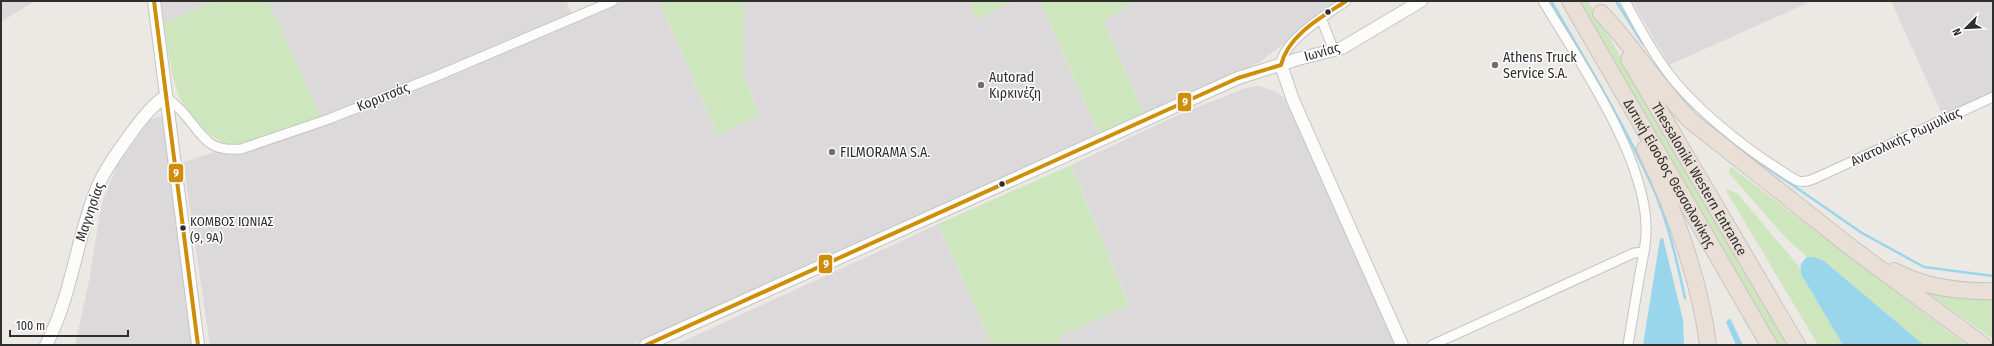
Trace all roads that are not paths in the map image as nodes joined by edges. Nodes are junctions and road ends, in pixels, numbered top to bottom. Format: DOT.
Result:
graph roads {
  1 [pos="154,1"];
  2 [pos="613,1"];
  3 [pos="1346,1"];
  4 [pos="1421,1"];
  5 [pos="1543,1"];
  6 [pos="1570,1"];
  7 [pos="1625,1"];
  8 [pos="1598,7"];
  9 [pos="1321,18"];
  10 [pos="1334,51"];
  11 [pos="1281,65"];
  12 [pos="1611,71"];
  13 [pos="166,96"];
  14 [pos="1993,97"];
  15 [pos="1853,249"];
  16 [pos="1644,252"];
  17 [pos="1993,291"];
  18 [pos="1981,343"];
  19 [pos="46,345"];
  20 [pos="198,345"];
  21 [pos="646,345"];
  22 [pos="1402,345"];
  23 [pos="1432,345"];
  24 [pos="1628,345"];
  25 [pos="1708,345"];
  26 [pos="1768,345"];
  27 [pos="1797,345"];
  1 -- 13 [label="street"];
  2 -- 13 [label="street, Κορυτσάς"];
  3 -- 9 [label="street"];
  4 -- 10 [label="street, Ιωνίας"];
  5 -- 16 [label="street"];
  6 -- 12 [label="highway, Δυτική Είσοδος Θεσσαλονίκης"];
  7 -- 14 [label="street, Ανατολικής Ρωμυλίας"];
  8 -- 15 [label="highway"];
  8 -- 27 [label="highway, Thessaloniki Western Entrance"];
  9 -- 10 [label="street"];
  9 -- 11 [label="street"];
  10 -- 11 [label="street, Ιωνίας"];
  11 -- 21 [label="street, Ιωνίας"];
  11 -- 22 [label="street"];
  12 -- 25 [label="highway"];
  12 -- 26 [label="highway, Δυτική Είσοδος Θεσσαλονίκης"];
  13 -- 19 [label="street, Μαγνησίας"];
  13 -- 20 [label="street"];
  15 -- 17 [label="highway"];
  15 -- 18 [label="highway"];
  16 -- 23 [label="street"];
  16 -- 24 [label="street"];
}
